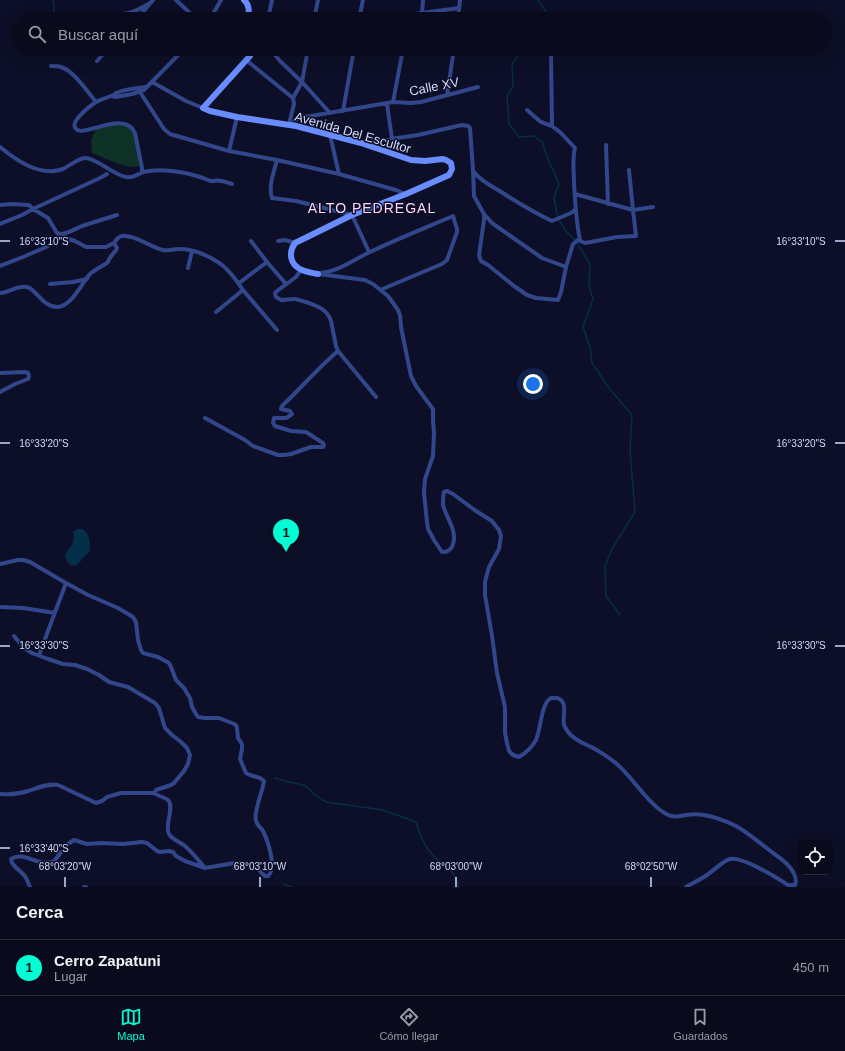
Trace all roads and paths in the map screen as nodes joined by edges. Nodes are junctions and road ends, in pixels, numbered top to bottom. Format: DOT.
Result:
graph roads {
  1 [pos="176,0"];
  2 [pos="221,0"];
  3 [pos="244,0"];
  4 [pos="272,0"];
  5 [pos="318,0"];
  6 [pos="363,0"];
  7 [pos="424,0"];
  8 [pos="460,0"];
  9 [pos="152,2"];
  10 [pos="459,8"];
  11 [pos="131,12"];
  12 [pos="144,12"];
  13 [pos="189,12"];
  14 [pos="214,12"];
  15 [pos="248,12"];
  16 [pos="269,12"];
  17 [pos="315,12"];
  18 [pos="361,12"];
  19 [pos="422,12"];
  20 [pos="429,12"];
  21 [pos="459,12"];
  22 [pos="101,56"];
  23 [pos="177,56"];
  24 [pos="248,56"];
  25 [pos="250,56"];
  26 [pos="276,56"];
  27 [pos="307,56"];
  28 [pos="353,56"];
  29 [pos="402,56"];
  30 [pos="453,56"];
  31 [pos="551,56"];
  32 [pos="97,60"];
  33 [pos="51,66"];
  34 [pos="152,82"];
  35 [pos="302,82"];
  36 [pos="147,87"];
  37 [pos="478,87"];
  38 [pos="140,92"];
  39 [pos="447,95"];
  40 [pos="112,96"];
  41 [pos="293,98"];
  42 [pos="96,102"];
  43 [pos="393,102"];
  44 [pos="387,104"];
  45 [pos="203,108"];
  46 [pos="527,110"];
  47 [pos="343,111"];
  48 [pos="330,113"];
  49 [pos="237,117"];
  50 [pos="289,124"];
  51 [pos="552,126"];
  52 [pos="330,135"];
  53 [pos="392,139"];
  54 [pos="361,143"];
  55 [pos="606,145"];
  56 [pos="0,147"];
  57 [pos="4,150"];
  58 [pos="229,151"];
  59 [pos="0,154"];
  60 [pos="277,160"];
  61 [pos="473,170"];
  62 [pos="629,170"];
  63 [pos="142,172"];
  64 [pos="107,174"];
  65 [pos="339,174"];
  66 [pos="232,184"];
  67 [pos="406,194"];
  68 [pos="575,194"];
  69 [pos="608,204"];
  70 [pos="0,205"];
  71 [pos="653,207"];
  72 [pos="33,209"];
  73 [pos="576,209"];
  74 [pos="632,210"];
  75 [pos="117,214"];
  76 [pos="484,214"];
  77 [pos="352,215"];
  78 [pos="0,224"];
  79 [pos="61,234"];
  80 [pos="579,240"];
  81 [pos="251,241"];
  82 [pos="278,241"];
  83 [pos="114,243"];
  84 [pos="295,243"];
  85 [pos="192,251"];
  86 [pos="369,252"];
  87 [pos="267,262"];
  88 [pos="0,266"];
  89 [pos="566,266"];
  90 [pos="188,268"];
  91 [pos="301,270"];
  92 [pos="315,274"];
  93 [pos="87,278"];
  94 [pos="239,283"];
  95 [pos="50,284"];
  96 [pos="286,284"];
  97 [pos="243,290"];
  98 [pos="380,290"];
  99 [pos="0,293"];
  100 [pos="216,312"];
  101 [pos="277,330"];
  102 [pos="338,351"];
  103 [pos="0,373"];
  104 [pos="0,392"];
  105 [pos="376,397"];
  106 [pos="205,418"];
  107 [pos="0,564"];
  108 [pos="66,583"];
  109 [pos="0,607"];
  110 [pos="55,613"];
  111 [pos="14,636"];
  112 [pos="39,655"];
  113 [pos="154,793"];
  114 [pos="0,794"];
  115 [pos="205,868"];
  116 [pos="30,887"];
  117 [pos="686,887"];
  1 -- 13 [label="street"];
  2 -- 14 [label="street"];
  3 -- 15 [label="street"];
  4 -- 16 [label="street"];
  5 -- 17 [label="street"];
  6 -- 18 [label="street"];
  7 -- 19 [label="street"];
  8 -- 10 [label="street"];
  9 -- 11 [label="street"];
  9 -- 12 [label="street"];
  10 -- 20 [label="street"];
  10 -- 21 [label="street"];
  22 -- 32 [label="street"];
  23 -- 34 [label="street"];
  24 -- 45 [label="street"];
  25 -- 41 [label="street"];
  26 -- 35 [label="street"];
  27 -- 35 [label="street"];
  28 -- 47 [label="street"];
  29 -- 43 [label="street"];
  30 -- 39 [label="street"];
  31 -- 51 [label="street"];
  33 -- 42 [label="street"];
  34 -- 36 [label="street"];
  34 -- 45 [label="street, Avenida Del Escultor"];
  35 -- 41 [label="street"];
  35 -- 48 [label="street"];
  36 -- 38 [label="street"];
  36 -- 40 [label="street"];
  37 -- 39 [label="street, Calle XV"];
  38 -- 40 [label="street"];
  38 -- 58 [label="street"];
  39 -- 43 [label="street, Calle XV"];
  40 -- 42 [label="street"];
  41 -- 50 [label="street"];
  42 -- 63 [label="street"];
  43 -- 44 [label="street"];
  44 -- 47 [label="street"];
  44 -- 53 [label="street"];
  45 -- 49 [label="street, Avenida Del Escultor"];
  46 -- 51 [label="street"];
  47 -- 48 [label="street"];
  48 -- 50 [label="street"];
  49 -- 50 [label="street, Avenida Del Escultor"];
  49 -- 58 [label="street"];
  50 -- 52 [label="street, Avenida Del Escultor"];
  51 -- 68 [label="street"];
  52 -- 54 [label="street, Avenida Del Escultor"];
  52 -- 65 [label="street"];
  53 -- 54 [label="street"];
  53 -- 61 [label="street"];
  54 -- 67 [label="street, Avenida Del Escultor"];
  55 -- 69 [label="street"];
  56 -- 57 [label="street"];
  57 -- 59 [label="street"];
  57 -- 63 [label="street"];
  58 -- 60 [label="street"];
  60 -- 65 [label="street"];
  60 -- 77 [label="street"];
  61 -- 73 [label="street"];
  61 -- 76 [label="street"];
  62 -- 74 [label="street"];
  63 -- 66 [label="street"];
  64 -- 72 [label="street"];
  65 -- 67 [label="street"];
  67 -- 77 [label="street, Avenida Del Escultor"];
  68 -- 69 [label="street"];
  68 -- 73 [label="street"];
  69 -- 74 [label="street"];
  70 -- 72 [label="street"];
  71 -- 74 [label="street"];
  72 -- 78 [label="street"];
  72 -- 79 [label="street"];
  73 -- 80 [label="street"];
  74 -- 80 [label="street"];
  75 -- 79 [label="street"];
  76 -- 89 [label="street"];
  76 -- 89 [label="street"];
  77 -- 84 [label="street, Avenida Del Escultor"];
  77 -- 86 [label="street"];
  79 -- 83 [label="street"];
  79 -- 88 [label="street"];
  80 -- 89 [label="street"];
  81 -- 87 [label="street"];
  82 -- 84 [label="street"];
  83 -- 85 [label="street"];
  83 -- 93 [label="street"];
  84 -- 91 [label="street"];
  85 -- 90 [label="street"];
  85 -- 94 [label="street"];
  86 -- 92 [label="street"];
  86 -- 98 [label="street"];
  87 -- 94 [label="street"];
  87 -- 96 [label="street"];
  91 -- 92 [label="street"];
  91 -- 96 [label="street"];
  92 -- 98 [label="street"];
  93 -- 95 [label="street"];
  93 -- 99 [label="street"];
  94 -- 97 [label="street"];
  96 -- 102 [label="street"];
  97 -- 100 [label="street"];
  97 -- 101 [label="street"];
  98 -- 117 [label="street"];
  102 -- 105 [label="street"];
  102 -- 106 [label="street"];
  103 -- 104 [label="street"];
  107 -- 108 [label="street"];
  108 -- 110 [label="street"];
  108 -- 115 [label="street"];
  109 -- 110 [label="street"];
  110 -- 112 [label="street"];
  111 -- 112 [label="street"];
  112 -- 113 [label="street"];
  113 -- 114 [label="street"];
  113 -- 115 [label="street"];
  115 -- 116 [label="street"];
}
